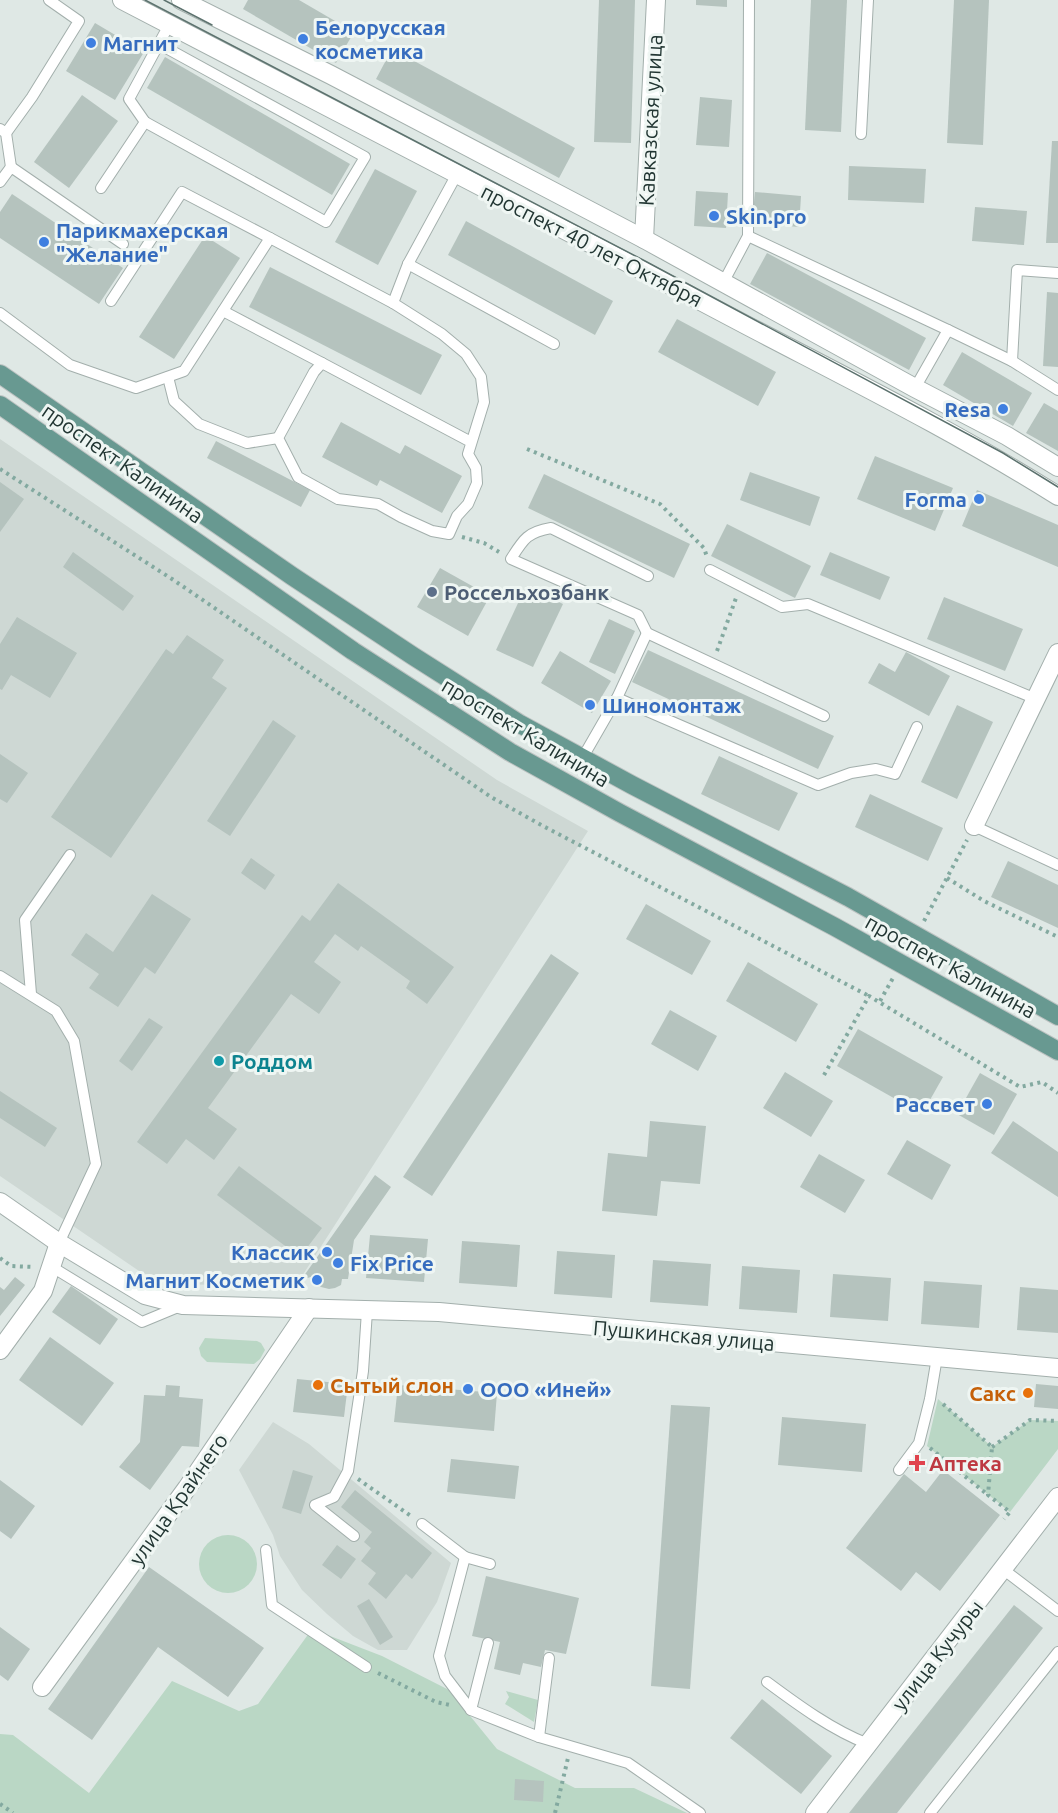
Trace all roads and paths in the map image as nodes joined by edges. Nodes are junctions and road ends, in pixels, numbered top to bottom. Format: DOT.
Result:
graph roads {
  1 [pos="49,0"];
  2 [pos="122,0"];
  3 [pos="181,0"];
  4 [pos="656,0"];
  5 [pos="749,0"];
  6 [pos="868,0"];
  7 [pos="169,25"];
  8 [pos="159,44"];
  9 [pos="145,122"];
  10 [pos="3,131"];
  11 [pos="861,134"];
  12 [pos="11,167"];
  13 [pos="457,174"];
  14 [pos="0,182"];
  15 [pos="102,188"];
  16 [pos="748,236"];
  17 [pos="270,238"];
  18 [pos="644,239"];
  19 [pos="123,244"];
  20 [pos="408,264"];
  21 [pos="1058,273"];
  22 [pos="723,283"];
  23 [pos="111,301"];
  24 [pos="393,303"];
  25 [pos="223,311"];
  26 [pos="0,313"];
  27 [pos="948,330"];
  28 [pos="554,344"];
  29 [pos="1012,361"];
  30 [pos="321,363"];
  31 [pos="0,374"];
  32 [pos="168,377"];
  33 [pos="915,388"];
  34 [pos="1058,390"];
  35 [pos="0,405"];
  36 [pos="278,438"];
  37 [pos="471,442"];
  38 [pos="527,449"];
  39 [pos="1058,467"];
  40 [pos="0,469"];
  41 [pos="1058,496"];
  42 [pos="449,534"];
  43 [pos="704,548"];
  44 [pos="511,559"];
  45 [pos="710,570"];
  46 [pos="648,576"];
  47 [pos="740,586"];
  48 [pos="647,633"];
  49 [pos="1058,653"];
  50 [pos="713,664"];
  51 [pos="617,698"];
  52 [pos="1036,699"];
  53 [pos="824,716"];
  54 [pos="917,727"];
  55 [pos="583,757"];
  56 [pos="974,826"];
  57 [pos="70,855"];
  58 [pos="1058,865"];
  59 [pos="947,878"];
  60 [pos="922,925"];
  61 [pos="1058,937"];
  62 [pos="0,976"];
  63 [pos="886,989"];
  64 [pos="31,994"];
  65 [pos="869,996"];
  66 [pos="880,1001"];
  67 [pos="1058,1016"];
  68 [pos="1058,1051"];
  69 [pos="824,1075"];
  70 [pos="1058,1093"];
  71 [pos="0,1202"];
  72 [pos="59,1243"];
  73 [pos="0,1258"];
  74 [pos="11,1266"];
  75 [pos="52,1267"];
  76 [pos="183,1305"];
  77 [pos="309,1308"];
  78 [pos="367,1311"];
  79 [pos="0,1350"];
  80 [pos="937,1357"];
  81 [pos="1058,1368"];
  82 [pos="938,1399"];
  83 [pos="1058,1421"];
  84 [pos="927,1446"];
  85 [pos="992,1447"];
  86 [pos="899,1470"];
  87 [pos="362,1481"];
  88 [pos="988,1495"];
  89 [pos="1058,1497"];
  90 [pos="1004,1519"];
  91 [pos="422,1524"];
  92 [pos="354,1536"];
  93 [pos="266,1550"];
  94 [pos="465,1557"];
  95 [pos="490,1564"];
  96 [pos="1004,1570"];
  97 [pos="1058,1611"];
  98 [pos="488,1643"];
  99 [pos="1058,1652"];
  100 [pos="549,1658"];
  101 [pos="366,1667"];
  102 [pos="767,1682"];
  103 [pos="42,1687"];
  104 [pos="471,1710"];
  105 [pos="539,1737"];
  106 [pos="868,1744"];
  107 [pos="571,1746"];
  108 [pos="0,1804"];
  109 [pos="13,1813"];
  110 [pos="555,1813"];
  111 [pos="700,1813"];
  112 [pos="815,1813"];
  113 [pos="930,1813"];
  1 -- 10 [label="lane"];
  2 -- 7 [label="street, проспект 40 лет Октября"];
  3 -- 18 [label="street, проспект 40 лет Октября"];
  4 -- 18 [label="street, Кавказская улица"];
  5 -- 16 [label="lane"];
  6 -- 11 [label="lane"];
  7 -- 8 [label="lane"];
  7 -- 13 [label="street, проспект 40 лет Октября"];
  8 -- 9 [label="lane"];
  8 -- 9 [label="lane"];
  9 -- 15 [label="lane"];
  10 -- 12 [label="lane"];
  12 -- 14 [label="lane"];
  12 -- 19 [label="lane"];
  13 -- 20 [label="lane"];
  13 -- 41 [label="street, проспект 40 лет Октября"];
  16 -- 22 [label="lane"];
  16 -- 27 [label="lane"];
  17 -- 23 [label="lane"];
  17 -- 24 [label="lane"];
  17 -- 25 [label="lane"];
  18 -- 22 [label="street, проспект 40 лет Октября"];
  20 -- 24 [label="lane"];
  20 -- 28 [label="lane"];
  21 -- 29 [label="lane"];
  22 -- 33 [label="street, проспект 40 лет Октября"];
  24 -- 37 [label="lane"];
  25 -- 30 [label="lane"];
  25 -- 32 [label="lane"];
  26 -- 32 [label="lane"];
  27 -- 29 [label="lane"];
  27 -- 33 [label="lane"];
  29 -- 34 [label="lane"];
  30 -- 36 [label="lane"];
  30 -- 37 [label="lane"];
  31 -- 55 [label="main road, проспект Калинина"];
  32 -- 36 [label="lane"];
  33 -- 39 [label="street, проспект 40 лет Октября"];
  35 -- 68 [label="main road, проспект Калинина"];
  36 -- 42 [label="lane"];
  37 -- 42 [label="lane"];
  38 -- 43 [label="path"];
  40 -- 65 [label="path"];
  42 -- 44 [label="path"];
  44 -- 46 [label="lane"];
  44 -- 48 [label="lane"];
  45 -- 47 [label="lane"];
  47 -- 50 [label="path"];
  47 -- 52 [label="lane"];
  48 -- 50 [label="lane"];
  48 -- 51 [label="lane"];
  49 -- 52 [label="street"];
  50 -- 53 [label="lane"];
  51 -- 54 [label="lane"];
  51 -- 55 [label="lane"];
  52 -- 56 [label="street"];
  55 -- 67 [label="main road, проспект Калинина"];
  56 -- 58 [label="lane"];
  56 -- 59 [label="path"];
  57 -- 64 [label="lane"];
  59 -- 60 [label="path"];
  59 -- 61 [label="path"];
  62 -- 64 [label="lane"];
  63 -- 66 [label="path"];
  64 -- 72 [label="lane"];
  65 -- 66 [label="path"];
  65 -- 69 [label="path"];
  66 -- 70 [label="path"];
  71 -- 72 [label="street, Пушкинская улица"];
  72 -- 75 [label="street"];
  72 -- 76 [label="street, Пушкинская улица"];
  73 -- 74 [label="path"];
  75 -- 76 [label="lane"];
  75 -- 79 [label="street"];
  76 -- 77 [label="street, Пушкинская улица"];
  77 -- 78 [label="street, Пушкинская улица"];
  77 -- 103 [label="street, улица Крайнего"];
  78 -- 80 [label="street, Пушкинская улица"];
  78 -- 92 [label="lane"];
  80 -- 81 [label="street, Пушкинская улица"];
  80 -- 86 [label="lane"];
  82 -- 85 [label="path"];
  83 -- 85 [label="path"];
  84 -- 88 [label="path"];
  85 -- 88 [label="path"];
  87 -- 91 [label="path"];
  88 -- 90 [label="path"];
  89 -- 96 [label="street, улица Кучуры"];
  91 -- 94 [label="lane"];
  93 -- 101 [label="lane"];
  94 -- 95 [label="lane"];
  94 -- 104 [label="lane"];
  96 -- 97 [label="lane"];
  96 -- 106 [label="street, улица Кучуры"];
  98 -- 104 [label="lane"];
  99 -- 113 [label="lane"];
  100 -- 105 [label="lane"];
  101 -- 104 [label="path"];
  102 -- 106 [label="lane"];
  104 -- 105 [label="lane"];
  105 -- 107 [label="lane"];
  106 -- 112 [label="street, улица Кучуры"];
  107 -- 110 [label="path"];
  107 -- 111 [label="lane"];
  108 -- 109 [label="path"];
}
